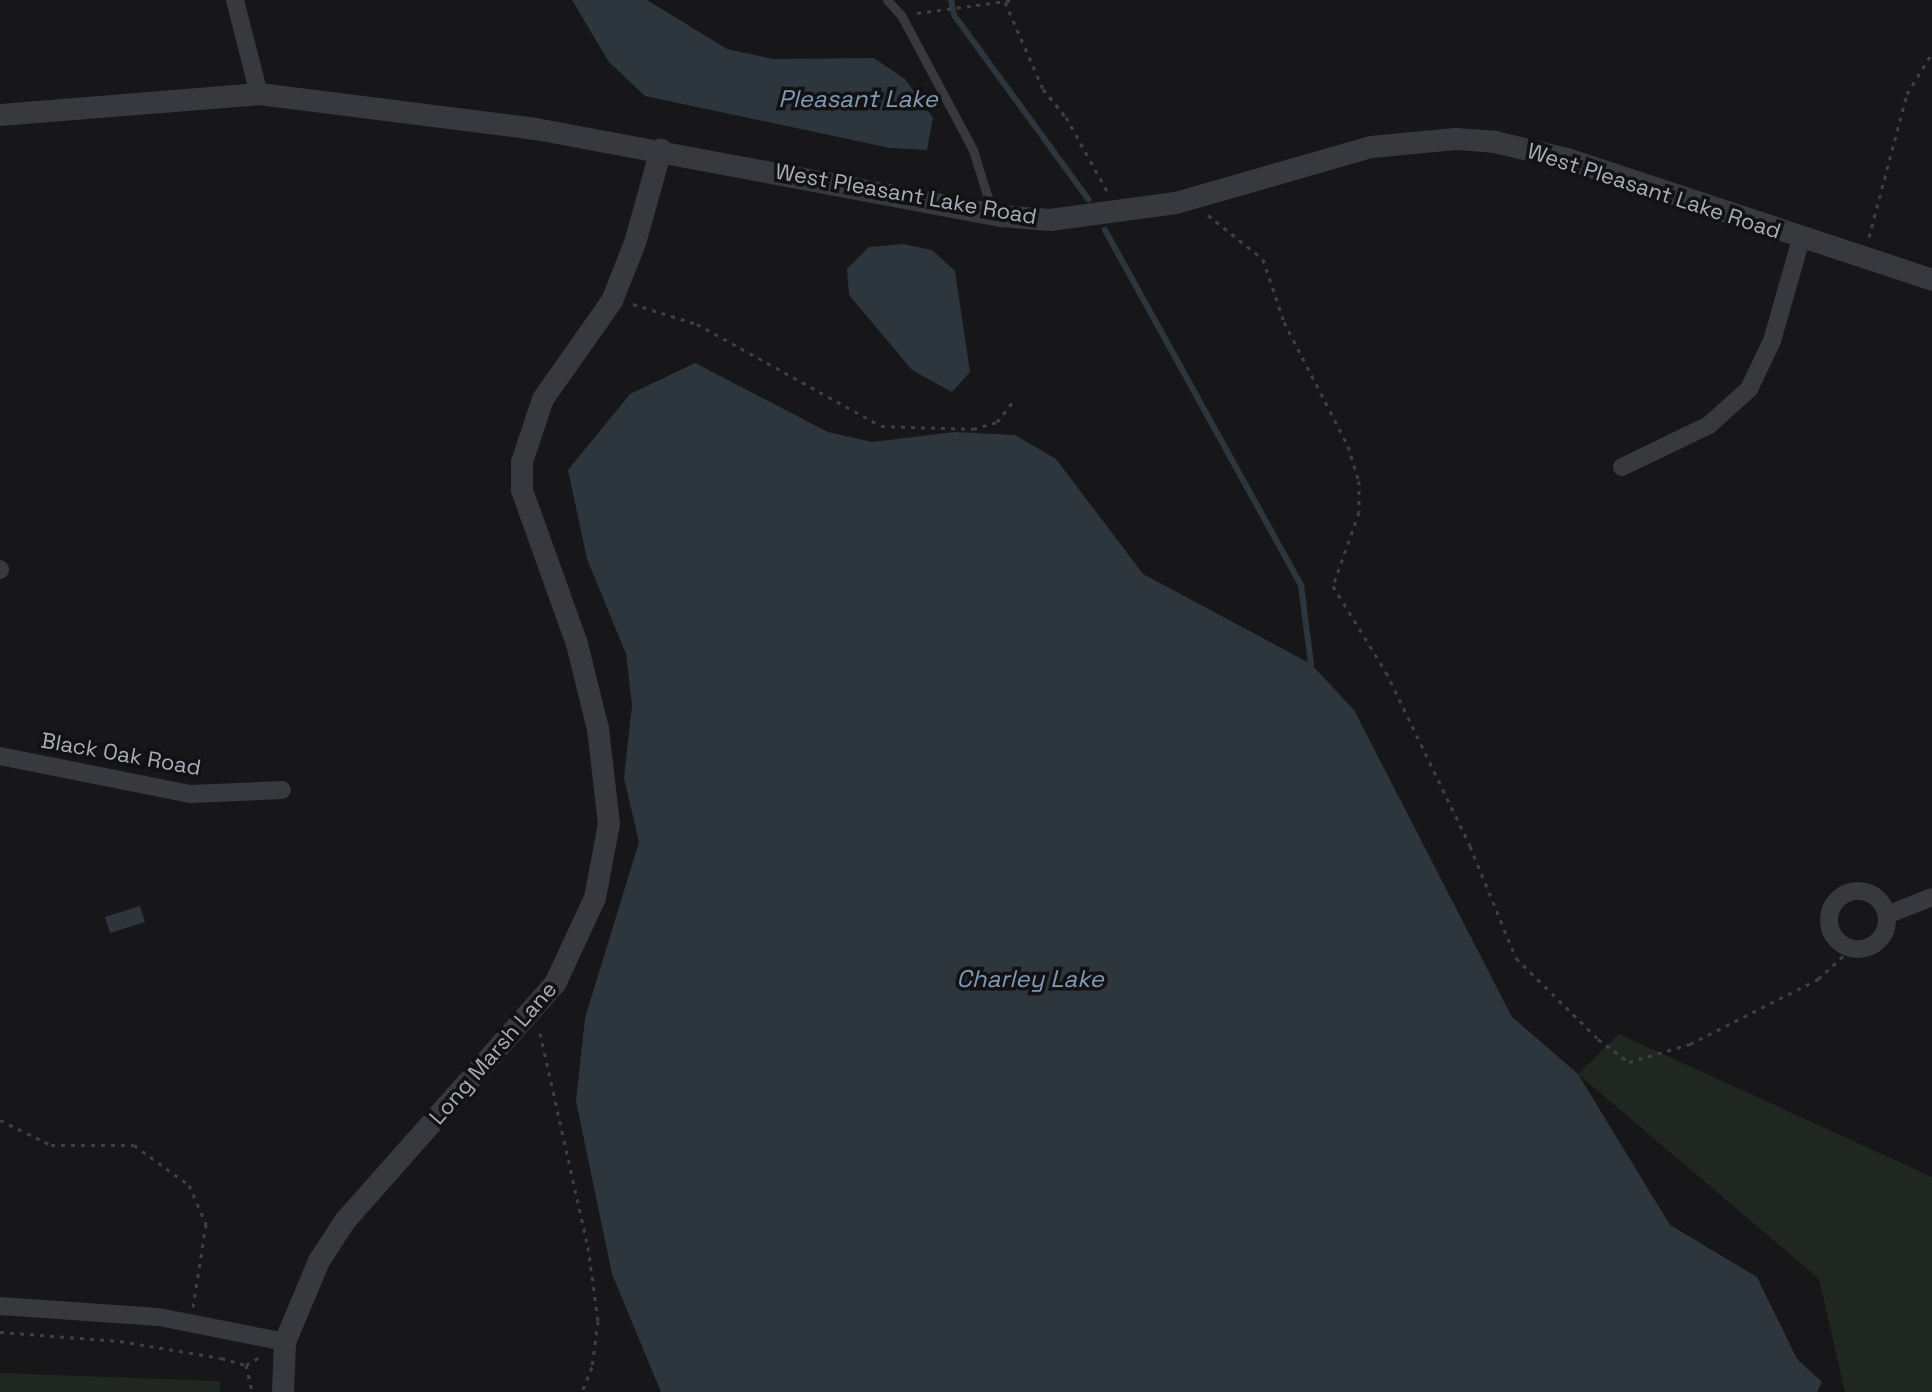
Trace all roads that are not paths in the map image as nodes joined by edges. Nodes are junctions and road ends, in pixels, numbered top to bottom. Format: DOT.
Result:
graph roads {
  1 [pos="235,0"];
  2 [pos="887,0"];
  3 [pos="259,94"];
  4 [pos="0,115"];
  5 [pos="661,150"];
  6 [pos="993,214"];
  7 [pos="1801,239"];
  8 [pos="1932,280"];
  9 [pos="1622,467"];
  10 [pos="0,756"];
  11 [pos="282,790"];
  12 [pos="1932,897"];
  13 [pos="1887,915"];
  14 [pos="0,1306"];
  15 [pos="285,1342"];
  16 [pos="283,1392"];
  1 -- 3 [label="street"];
  2 -- 6 [label="lane"];
  3 -- 4 [label="street, West Pleasant Lake Road"];
  3 -- 5 [label="street, West Pleasant Lake Road"];
  5 -- 6 [label="street, West Pleasant Lake Road"];
  5 -- 15 [label="street, Long Marsh Lane"];
  6 -- 7 [label="street, West Pleasant Lake Road"];
  7 -- 8 [label="street, West Pleasant Lake Road"];
  7 -- 9 [label="street"];
  10 -- 11 [label="street, Black Oak Road"];
  12 -- 13 [label="street"];
  13 -- 13 [label="street"];
  14 -- 15 [label="street"];
  15 -- 16 [label="street"];
}
